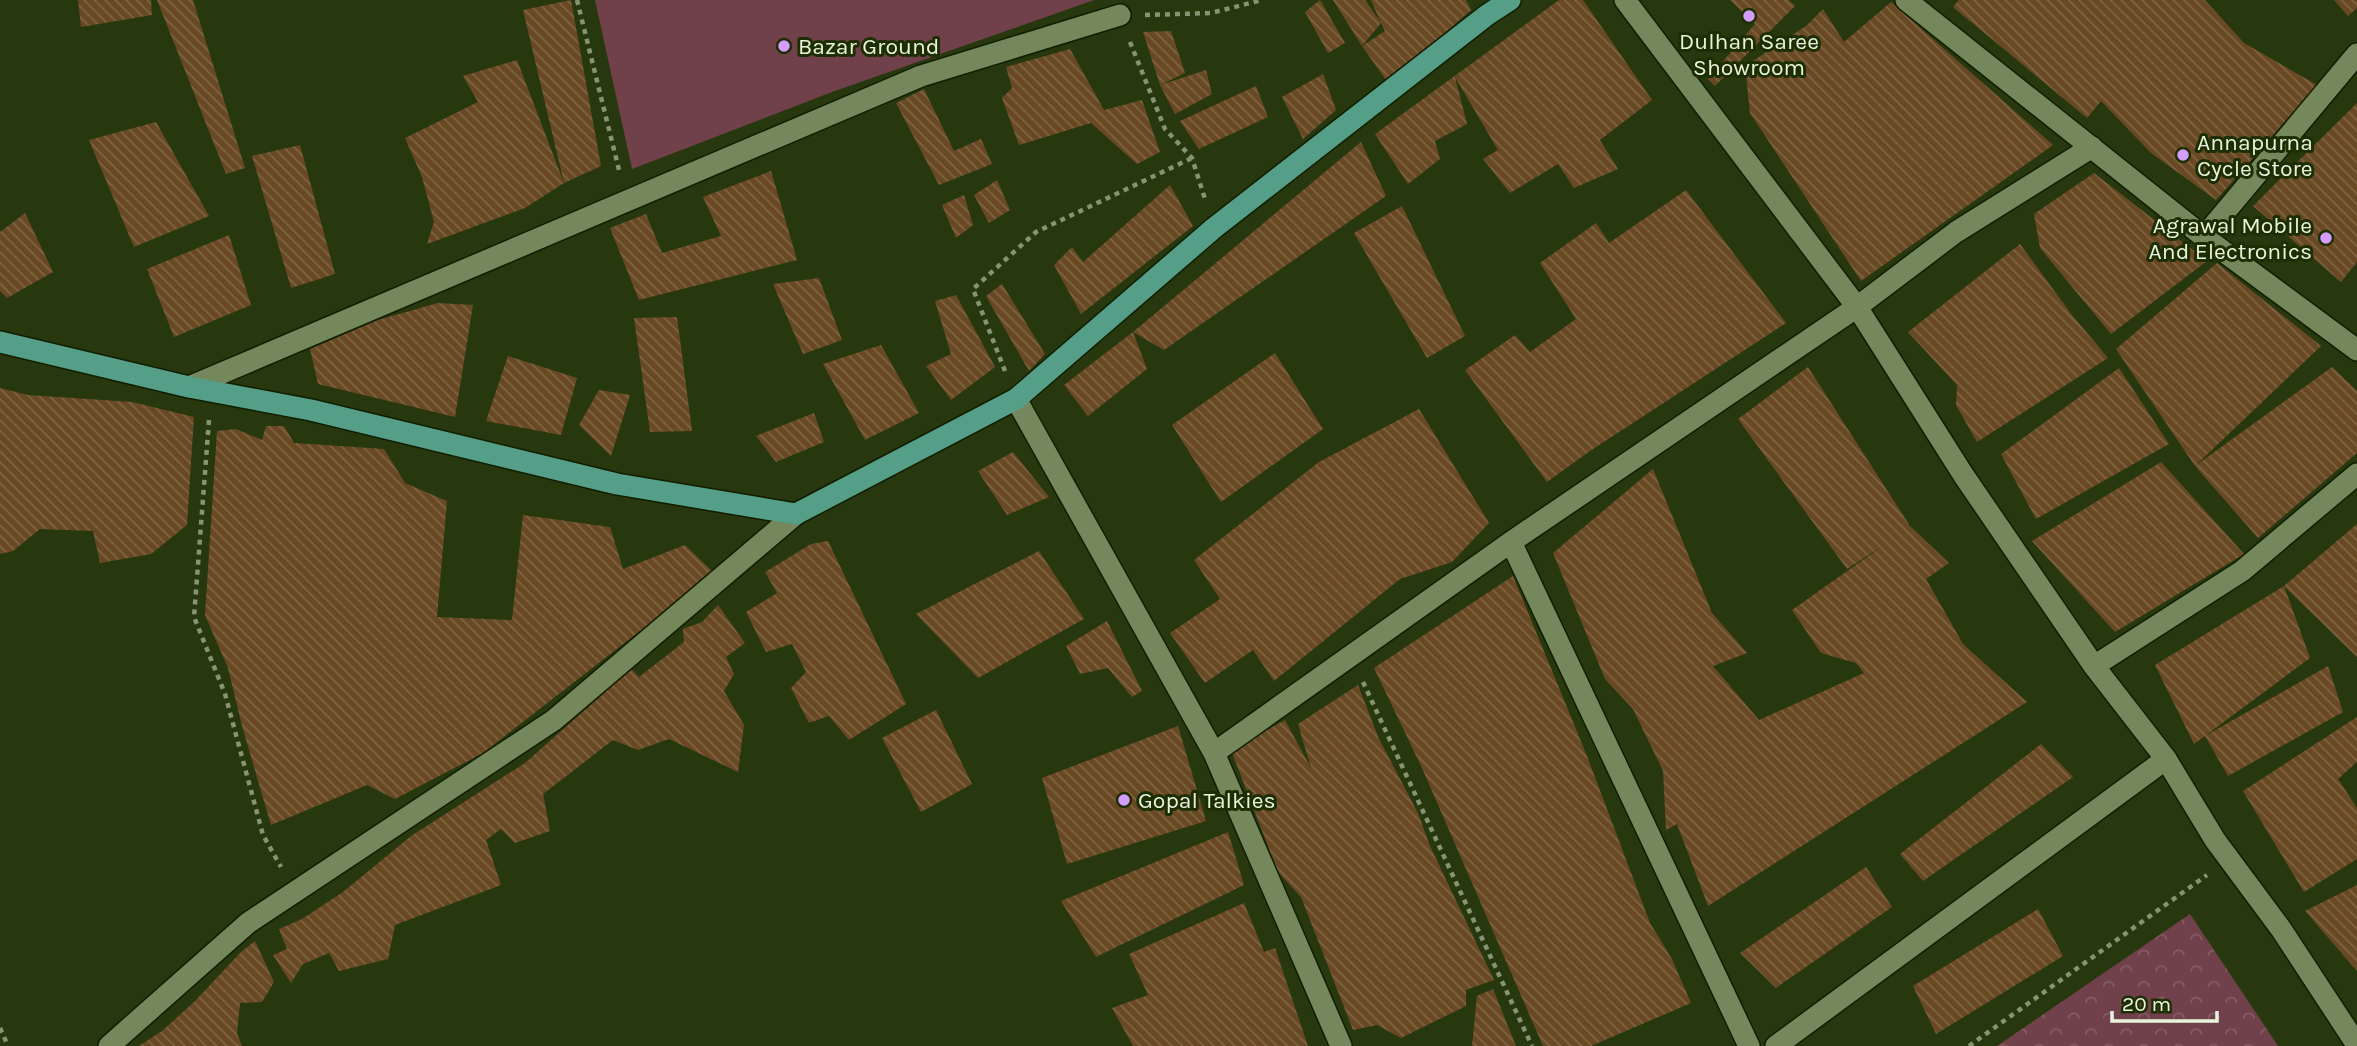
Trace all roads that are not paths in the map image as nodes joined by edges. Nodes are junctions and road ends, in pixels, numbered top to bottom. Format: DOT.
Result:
graph roads {
  1 [pos="1510,0"];
  2 [pos="1625,0"];
  3 [pos="1906,0"];
  4 [pos="1120,15"];
  5 [pos="2357,54"];
  6 [pos="2092,147"];
  7 [pos="2204,237"];
  8 [pos="1857,307"];
  9 [pos="0,342"];
  10 [pos="2357,350"];
  11 [pos="189,387"];
  12 [pos="1016,399"];
  13 [pos="2357,474"];
  14 [pos="796,514"];
  15 [pos="1511,542"];
  16 [pos="2094,666"];
  17 [pos="1214,753"];
  18 [pos="2166,759"];
  19 [pos="2357,1045"];
  20 [pos="109,1046"];
  21 [pos="1341,1046"];
  22 [pos="1749,1046"];
  23 [pos="1776,1046"];
  1 -- 12 [label="main road"];
  2 -- 8 [label="street"];
  3 -- 6 [label="street"];
  4 -- 11 [label="street"];
  5 -- 7 [label="street"];
  6 -- 7 [label="street"];
  6 -- 8 [label="street"];
  7 -- 10 [label="street"];
  8 -- 15 [label="street"];
  8 -- 16 [label="street"];
  9 -- 11 [label="main road"];
  11 -- 14 [label="main road"];
  12 -- 14 [label="main road"];
  12 -- 17 [label="street"];
  13 -- 16 [label="street"];
  14 -- 20 [label="street"];
  15 -- 17 [label="street"];
  15 -- 22 [label="street"];
  16 -- 18 [label="street"];
  17 -- 21 [label="street"];
  18 -- 19 [label="street"];
  18 -- 23 [label="street"];
}
